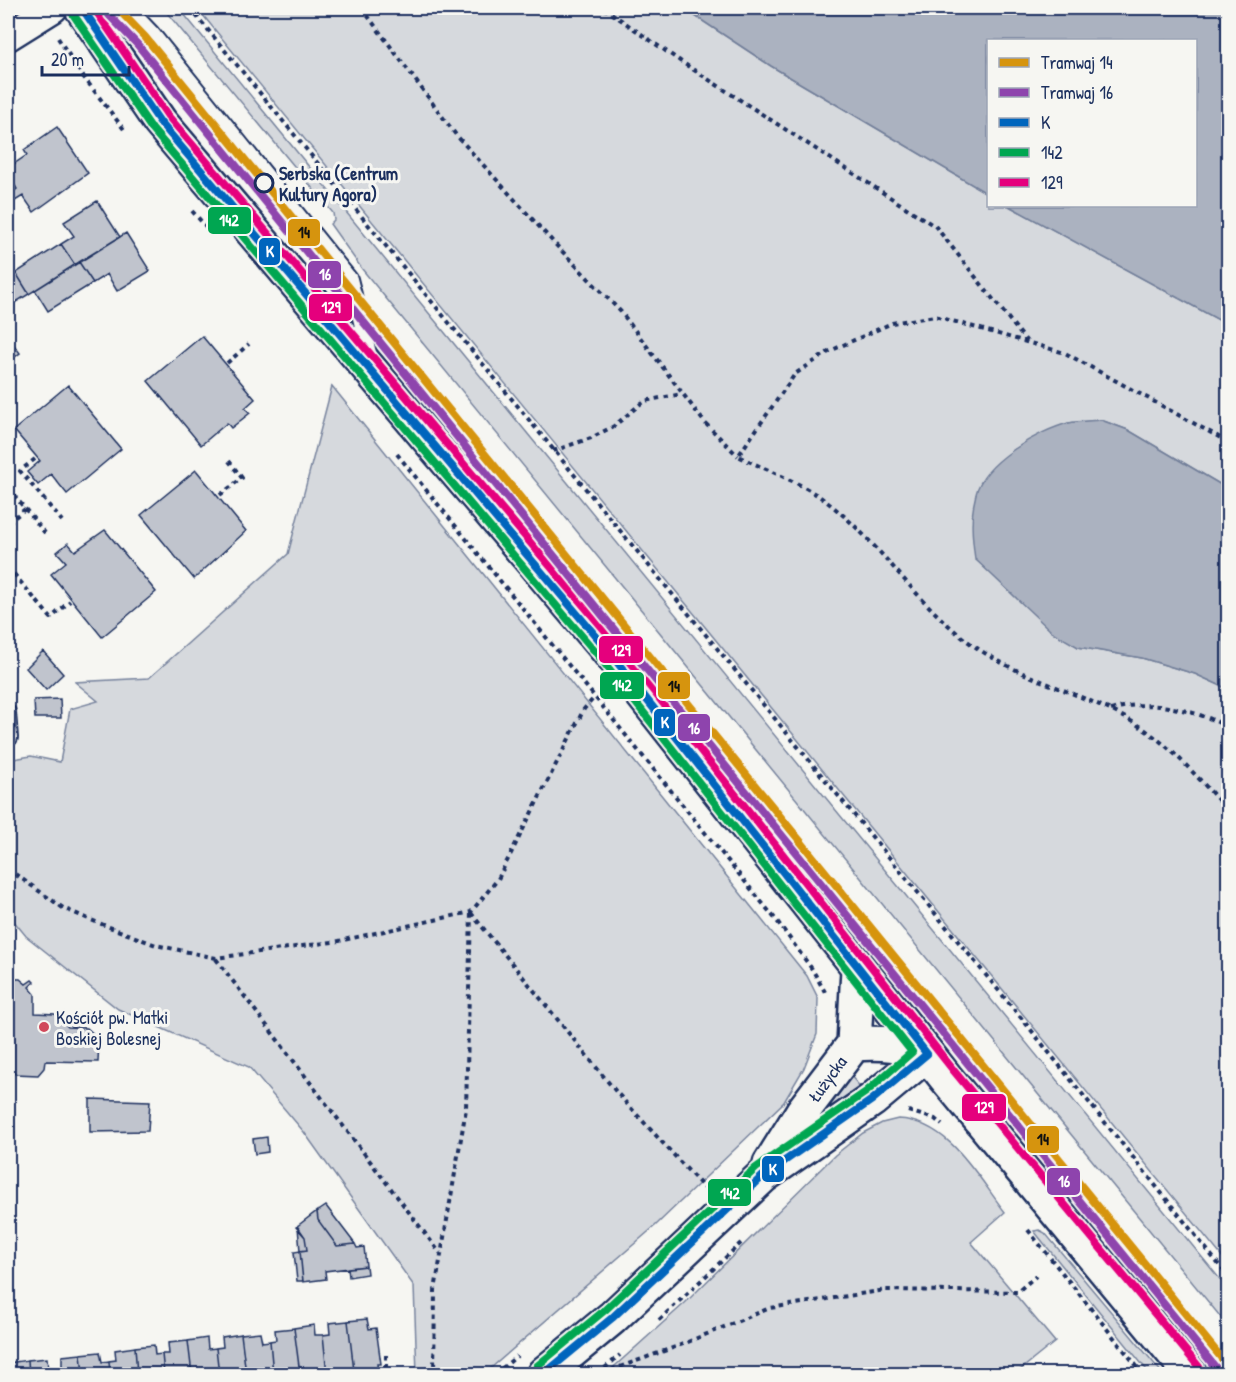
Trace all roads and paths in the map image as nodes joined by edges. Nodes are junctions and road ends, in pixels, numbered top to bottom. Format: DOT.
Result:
graph roads {
  1 [pos="82,8"];
  2 [pos="128,8"];
  3 [pos="190,8"];
  4 [pos="362,8"];
  5 [pos="604,8"];
  6 [pos="52,20"];
  7 [pos="8,36"];
  8 [pos="128,134"];
  9 [pos="188,205"];
  10 [pos="214,235"];
  11 [pos="1028,342"];
  12 [pos="249,344"];
  13 [pos="226,363"];
  14 [pos="374,373"];
  15 [pos="682,394"];
  16 [pos="1228,442"];
  17 [pos="392,448"];
  18 [pos="553,451"];
  19 [pos="738,456"];
  20 [pos="35,459"];
  21 [pos="229,461"];
  22 [pos="8,488"];
  23 [pos="220,495"];
  24 [pos="25,509"];
  25 [pos="62,521"];
  26 [pos="8,523"];
  27 [pos="45,533"];
  28 [pos="8,567"];
  29 [pos="70,601"];
  30 [pos="593,699"];
  31 [pos="1110,710"];
  32 [pos="8,712"];
  33 [pos="1228,727"];
  34 [pos="8,738"];
  35 [pos="1228,812"];
  36 [pos="8,869"];
  37 [pos="471,912"];
  38 [pos="216,958"];
  39 [pos="858,969"];
  40 [pos="826,995"];
  41 [pos="854,1044"];
  42 [pos="927,1054"];
  43 [pos="902,1111"];
  44 [pos="950,1132"];
  45 [pos="763,1176"];
  46 [pos="712,1180"];
  47 [pos="704,1188"];
  48 [pos="695,1196"];
  49 [pos="1031,1234"];
  50 [pos="440,1253"];
  51 [pos="1036,1276"];
  52 [pos="1228,1276"];
  53 [pos="386,1355"];
  54 [pos="533,1363"];
  55 [pos="386,1374"];
  56 [pos="434,1374"];
  57 [pos="495,1374"];
  58 [pos="599,1374"];
  59 [pos="1143,1374"];
  60 [pos="1191,1374"];
  1 -- 14 [label="street"];
  2 -- 14 [label="lane"];
  3 -- 18 [label="path"];
  4 -- 15 [label="path"];
  5 -- 11 [label="path"];
  6 -- 7 [label="street"];
  6 -- 8 [label="path"];
  9 -- 10 [label="path"];
  11 -- 16 [label="path"];
  11 -- 19 [label="path"];
  12 -- 13 [label="path"];
  14 -- 39 [label="street"];
  15 -- 18 [label="path"];
  15 -- 19 [label="path"];
  17 -- 30 [label="path"];
  18 -- 52 [label="path"];
  19 -- 31 [label="path"];
  20 -- 25 [label="path"];
  21 -- 23 [label="path"];
  22 -- 24 [label="path"];
  24 -- 26 [label="path"];
  24 -- 27 [label="path"];
  28 -- 29 [label="path"];
  30 -- 37 [label="path"];
  30 -- 40 [label="path"];
  31 -- 33 [label="path"];
  31 -- 35 [label="path"];
  32 -- 34 [label="lane"];
  36 -- 38 [label="path"];
  37 -- 38 [label="path"];
  37 -- 47 [label="path"];
  37 -- 50 [label="path"];
  38 -- 50 [label="path"];
  39 -- 41 [label="street, Łużycka"];
  39 -- 42 [label="street"];
  41 -- 42 [label="street, Łużycka"];
  41 -- 45 [label="street, Łużycka"];
  42 -- 45 [label="street, Łużycka"];
  42 -- 60 [label="street"];
  43 -- 44 [label="path"];
  45 -- 54 [label="street, Łużycka"];
  46 -- 47 [label="path"];
  47 -- 48 [label="path"];
  49 -- 59 [label="path"];
  50 -- 56 [label="path"];
  51 -- 58 [label="path"];
  53 -- 55 [label="path"];
  54 -- 57 [label="path"];
}
